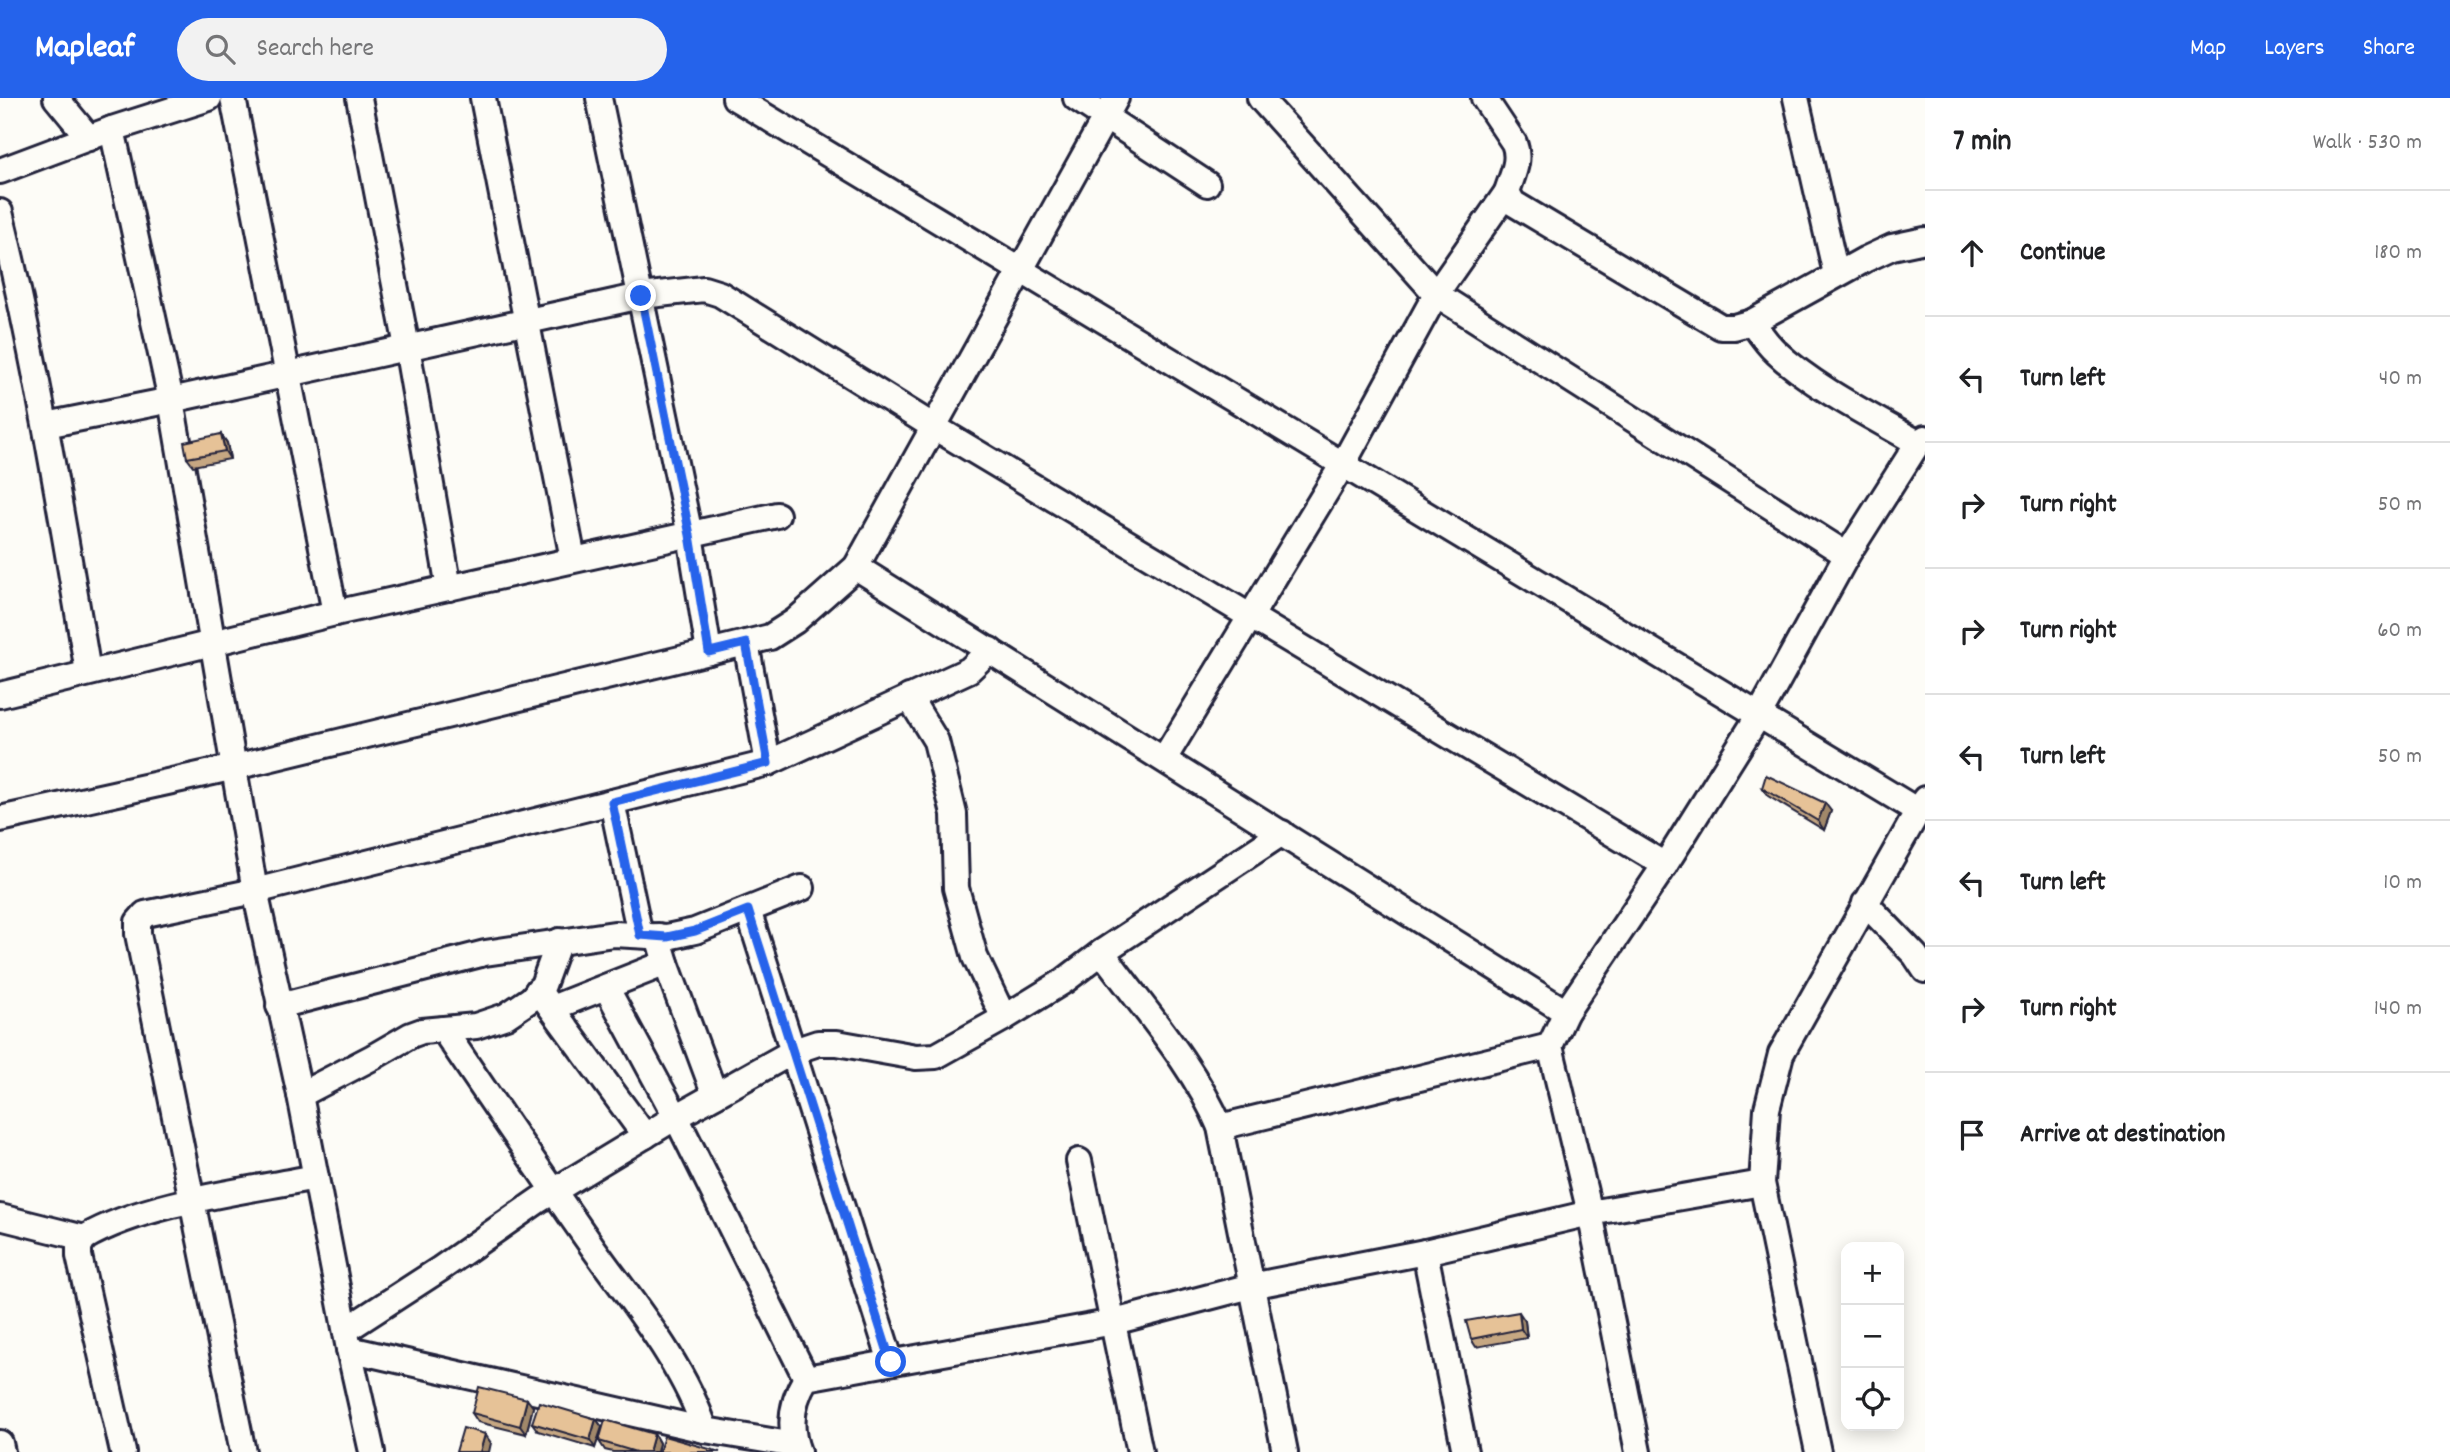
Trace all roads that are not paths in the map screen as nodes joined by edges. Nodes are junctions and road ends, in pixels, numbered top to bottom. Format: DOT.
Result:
graph roads {
  1 [pos="56,98"];
  2 [pos="209,98"];
  3 [pos="233,98"];
  4 [pos="359,98"];
  5 [pos="483,98"];
  6 [pos="598,98"];
  7 [pos="735,98"];
  8 [pos="1076,98"];
  9 [pos="1260,98"];
  10 [pos="1483,98"];
  11 [pos="1796,98"];
  12 [pos="166,104"];
  13 [pos="1110,107"];
  14 [pos="100,134"];
  15 [pos="0,171"];
  16 [pos="1207,184"];
  17 [pos="1507,192"];
  18 [pos="0,212"];
  19 [pos="1925,240"];
  20 [pos="1020,270"];
  21 [pos="1836,274"];
  22 [pos="1436,294"];
  23 [pos="641,296"];
  24 [pos="527,321"];
  25 [pos="1752,322"];
  26 [pos="407,347"];
  27 [pos="286,374"];
  28 [pos="171,400"];
  29 [pos="46,425"];
  30 [pos="934,427"];
  31 [pos="1922,441"];
  32 [pos="1343,464"];
  33 [pos="778,515"];
  34 [pos="690,535"];
  35 [pos="1847,555"];
  36 [pos="573,559"];
  37 [pos="856,567"];
  38 [pos="449,588"];
  39 [pos="335,613"];
  40 [pos="1251,617"];
  41 [pos="746,643"];
  42 [pos="211,645"];
  43 [pos="990,650"];
  44 [pos="709,652"];
  45 [pos="88,672"];
  46 [pos="0,695"];
  47 [pos="909,697"];
  48 [pos="1759,715"];
  49 [pos="1164,759"];
  50 [pos="768,763"];
  51 [pos="235,767"];
  52 [pos="612,802"];
  53 [pos="1922,805"];
  54 [pos="0,819"];
  55 [pos="1282,833"];
  56 [pos="1665,864"];
  57 [pos="802,888"];
  58 [pos="255,891"];
  59 [pos="1865,902"];
  60 [pos="748,910"];
  61 [pos="649,936"];
  62 [pos="559,941"];
  63 [pos="1102,952"];
  64 [pos="666,963"];
  65 [pos="1925,970"];
  66 [pos="606,987"];
  67 [pos="545,999"];
  68 [pos="279,1006"];
  69 [pos="1566,1012"];
  70 [pos="1004,1018"];
  71 [pos="443,1029"];
  72 [pos="1550,1046"];
  73 [pos="794,1051"];
  74 [pos="715,1095"];
  75 [pos="300,1096"];
  76 [pos="676,1117"];
  77 [pos="1220,1127"];
  78 [pos="645,1136"];
  79 [pos="1079,1161"];
  80 [pos="316,1177"];
  81 [pos="1762,1183"];
  82 [pos="554,1191"];
  83 [pos="192,1201"];
  84 [pos="1590,1213"];
  85 [pos="0,1217"];
  86 [pos="84,1238"];
  87 [pos="1425,1252"];
  88 [pos="1251,1286"];
  89 [pos="1114,1322"];
  90 [pos="348,1339"];
  91 [pos="891,1362"];
  92 [pos="806,1378"];
  93 [pos="705,1430"];
  94 [pos="797,1448"];
  95 [pos="122,1452"];
  96 [pos="243,1452"];
  97 [pos="372,1452"];
  98 [pos="1140,1452"];
  99 [pos="1285,1452"];
  100 [pos="1465,1452"];
  101 [pos="1638,1452"];
  102 [pos="1818,1452"];
  1 -- 14 [label="street"];
  2 -- 12 [label="street"];
  3 -- 27 [label="street"];
  4 -- 26 [label="street"];
  5 -- 24 [label="street"];
  6 -- 23 [label="street"];
  7 -- 20 [label="street"];
  8 -- 13 [label="street"];
  9 -- 22 [label="street"];
  10 -- 17 [label="street"];
  11 -- 21 [label="street"];
  12 -- 14 [label="street"];
  13 -- 16 [label="street"];
  13 -- 20 [label="street"];
  14 -- 15 [label="street"];
  14 -- 28 [label="street"];
  17 -- 22 [label="street"];
  17 -- 25 [label="street"];
  18 -- 29 [label="street"];
  19 -- 21 [label="street"];
  20 -- 30 [label="street"];
  20 -- 32 [label="street"];
  21 -- 25 [label="street"];
  22 -- 32 [label="street"];
  22 -- 35 [label="street"];
  23 -- 24 [label="street"];
  23 -- 30 [label="street"];
  23 -- 34 [label="street"];
  24 -- 26 [label="street"];
  24 -- 36 [label="street"];
  25 -- 31 [label="street"];
  26 -- 27 [label="street"];
  26 -- 38 [label="street"];
  27 -- 28 [label="street"];
  27 -- 39 [label="street"];
  28 -- 29 [label="street"];
  28 -- 42 [label="street"];
  29 -- 45 [label="street"];
  30 -- 37 [label="street"];
  30 -- 40 [label="street"];
  31 -- 35 [label="street"];
  32 -- 40 [label="street"];
  32 -- 48 [label="street"];
  33 -- 34 [label="street"];
  34 -- 36 [label="street"];
  34 -- 44 [label="street"];
  35 -- 48 [label="street"];
  36 -- 38 [label="street"];
  37 -- 41 [label="street"];
  37 -- 43 [label="street"];
  38 -- 39 [label="street"];
  39 -- 42 [label="street"];
  40 -- 49 [label="street"];
  40 -- 56 [label="street"];
  41 -- 44 [label="street"];
  41 -- 50 [label="street"];
  42 -- 45 [label="street"];
  42 -- 51 [label="street"];
  43 -- 47 [label="street"];
  43 -- 49 [label="street"];
  44 -- 51 [label="street"];
  45 -- 46 [label="street"];
  47 -- 50 [label="street"];
  47 -- 70 [label="street"];
  48 -- 53 [label="street"];
  48 -- 56 [label="street"];
  49 -- 55 [label="street"];
  50 -- 52 [label="street"];
  51 -- 54 [label="street"];
  51 -- 58 [label="street"];
  52 -- 58 [label="street"];
  52 -- 61 [label="street"];
  53 -- 59 [label="street"];
  55 -- 63 [label="street"];
  55 -- 69 [label="street"];
  56 -- 69 [label="street"];
  57 -- 60 [label="street"];
  58 -- 68 [label="street"];
  58 -- 83 [label="street"];
  59 -- 65 [label="street"];
  59 -- 81 [label="street"];
  60 -- 61 [label="street"];
  60 -- 73 [label="street"];
  61 -- 62 [label="street"];
  61 -- 64 [label="street"];
  62 -- 67 [label="street"];
  62 -- 68 [label="street"];
  63 -- 70 [label="street"];
  63 -- 77 [label="street"];
  64 -- 66 [label="street"];
  64 -- 74 [label="street"];
  66 -- 67 [label="street"];
  66 -- 76 [label="street"];
  67 -- 71 [label="street"];
  67 -- 78 [label="street"];
  68 -- 75 [label="street"];
  69 -- 72 [label="street"];
  70 -- 73 [label="street"];
  71 -- 75 [label="street"];
  71 -- 82 [label="street"];
  72 -- 77 [label="street"];
  72 -- 84 [label="street"];
  73 -- 74 [label="street"];
  73 -- 91 [label="street"];
  74 -- 76 [label="street"];
  75 -- 80 [label="street"];
  76 -- 78 [label="street"];
  76 -- 92 [label="street"];
  77 -- 88 [label="street"];
  78 -- 82 [label="street"];
  79 -- 89 [label="street"];
  80 -- 83 [label="street"];
  80 -- 90 [label="street"];
  81 -- 84 [label="street"];
  81 -- 102 [label="street"];
  82 -- 90 [label="street"];
  82 -- 93 [label="street"];
  83 -- 86 [label="street"];
  83 -- 96 [label="street"];
  84 -- 87 [label="street"];
  84 -- 101 [label="street"];
  85 -- 86 [label="street"];
  86 -- 95 [label="street"];
  87 -- 88 [label="street"];
  87 -- 100 [label="street"];
  88 -- 89 [label="street"];
  88 -- 99 [label="street"];
  89 -- 91 [label="street"];
  89 -- 98 [label="street"];
  90 -- 93 [label="street"];
  90 -- 97 [label="street"];
  91 -- 92 [label="street"];
  92 -- 94 [label="street"];
  93 -- 94 [label="street"];
}
